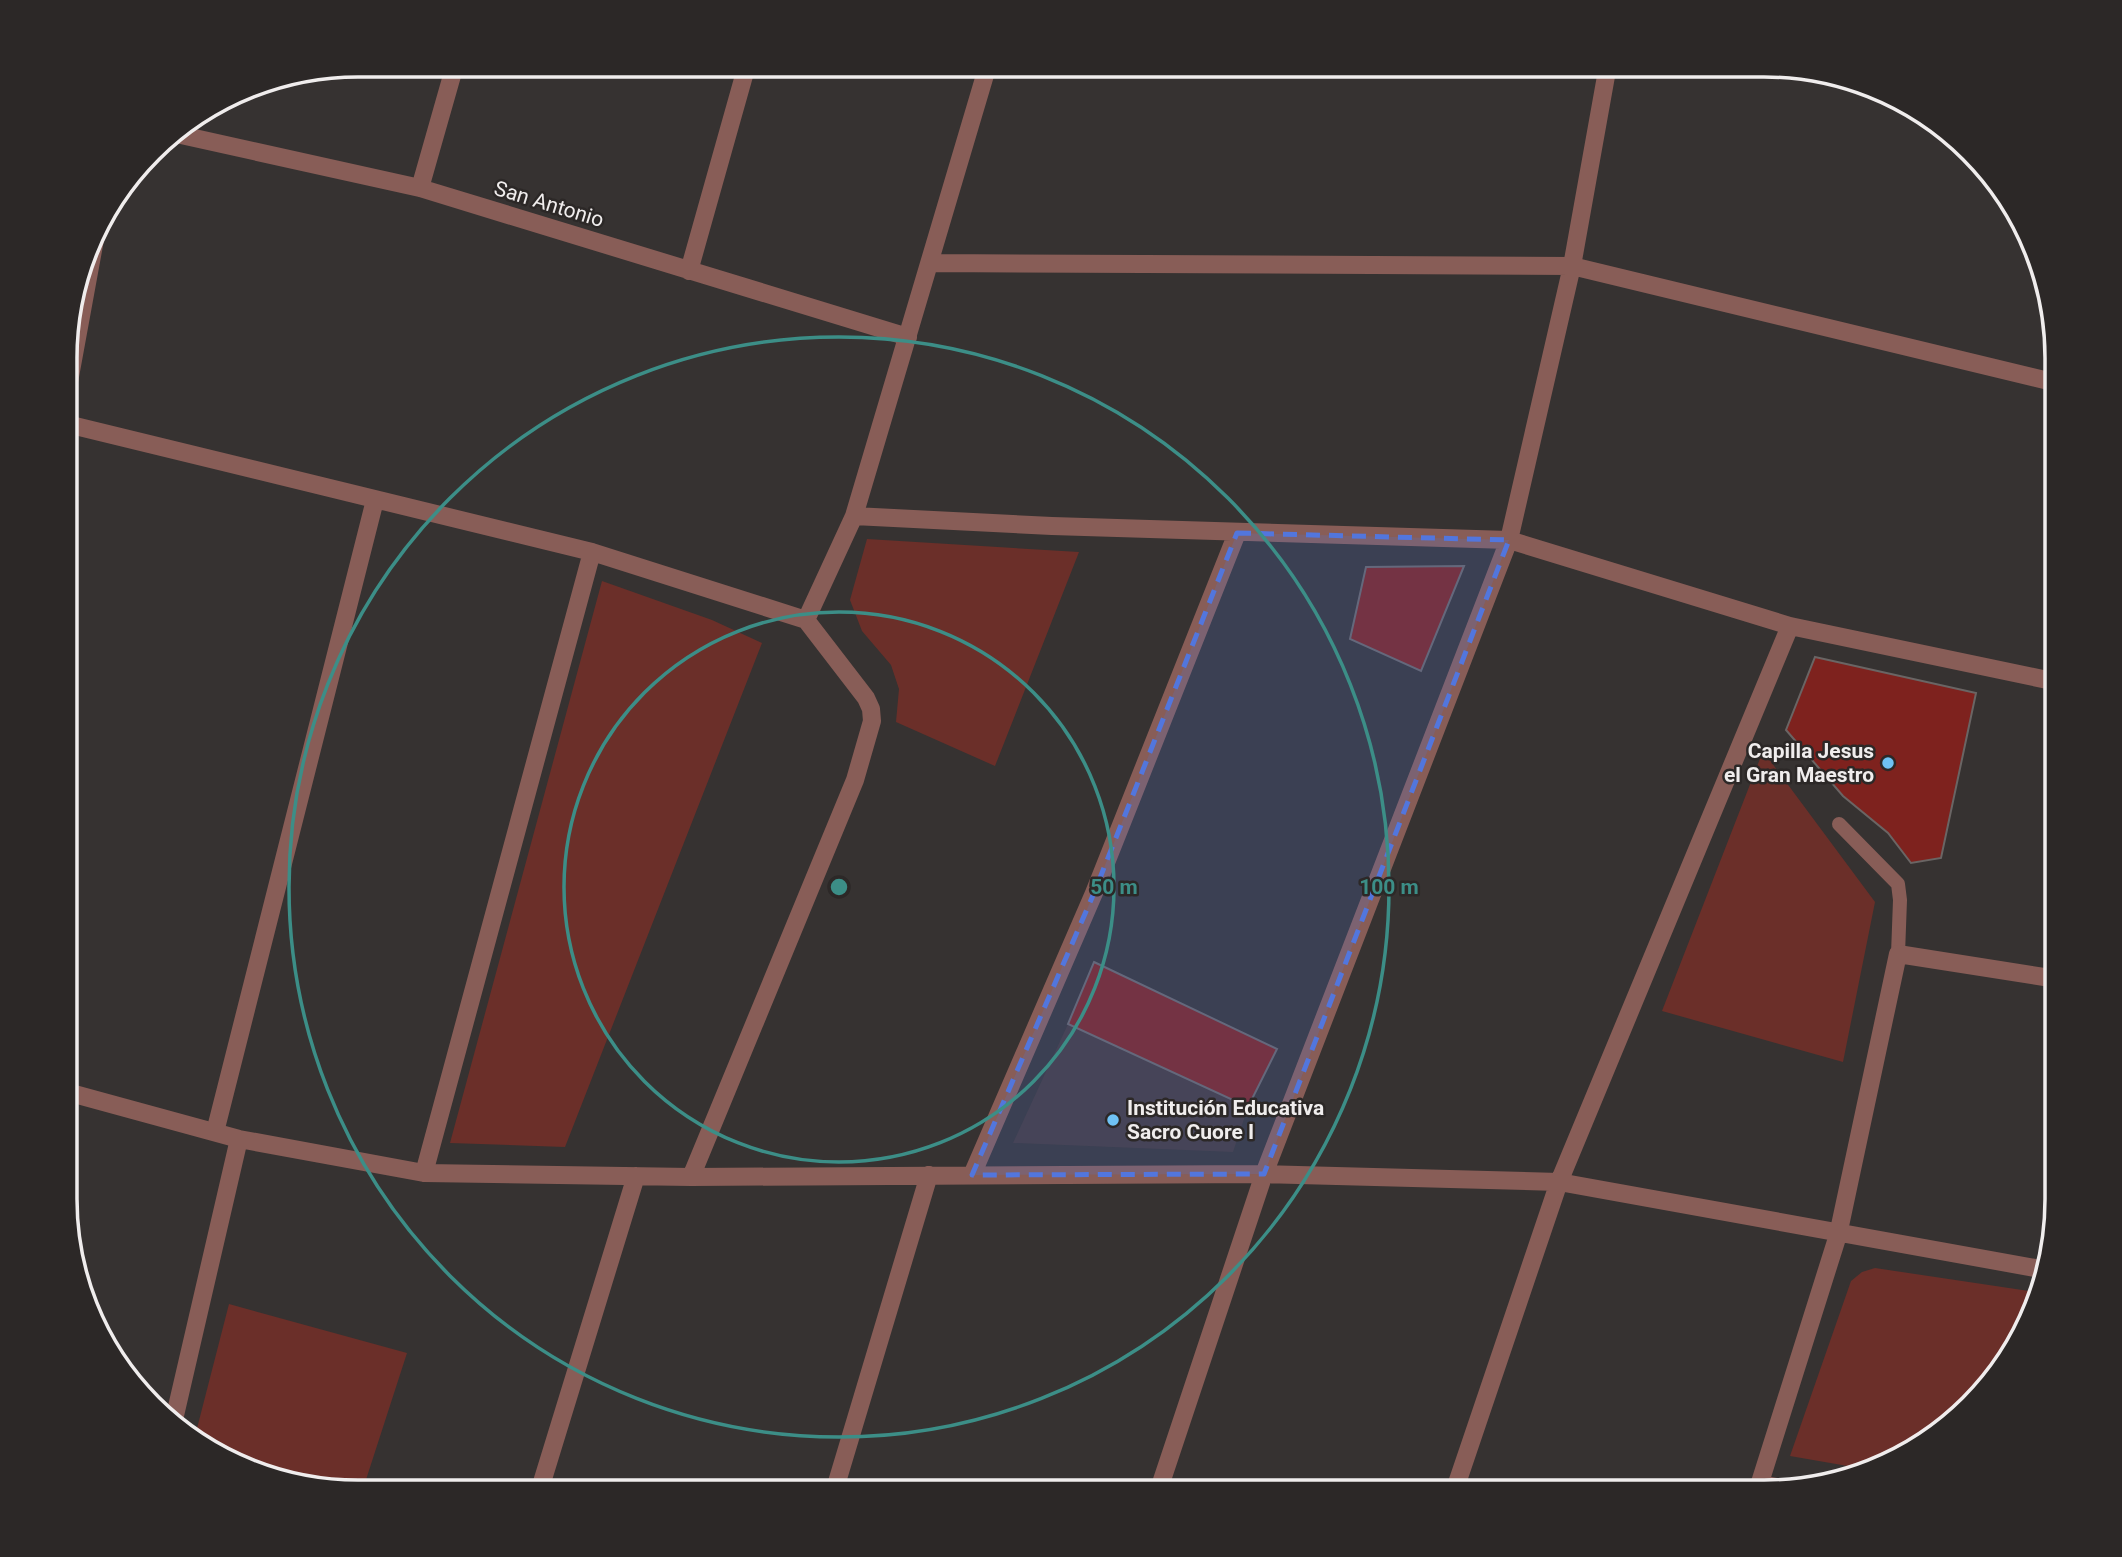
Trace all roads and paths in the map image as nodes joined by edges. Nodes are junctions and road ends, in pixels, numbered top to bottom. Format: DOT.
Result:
graph roads {
  1 [pos="452,77"];
  2 [pos="744,77"];
  3 [pos="984,77"];
  4 [pos="1606,77"];
  5 [pos="186,136"];
  6 [pos="421,188"];
  7 [pos="930,263"];
  8 [pos="1572,266"];
  9 [pos="689,271"];
  10 [pos="88,281"];
  11 [pos="78,333"];
  12 [pos="908,337"];
  13 [pos="2045,380"];
  14 [pos="77,426"];
  15 [pos="375,500"];
  16 [pos="854,516"];
  17 [pos="1237,533"];
  18 [pos="1509,540"];
  19 [pos="592,552"];
  20 [pos="806,620"];
  21 [pos="1790,626"];
  22 [pos="2045,679"];
  23 [pos="1839,824"];
  24 [pos="1898,954"];
  25 [pos="2045,977"];
  26 [pos="77,1095"];
  27 [pos="215,1132"];
  28 [pos="239,1139"];
  29 [pos="424,1173"];
  30 [pos="1264,1174"];
  31 [pos="929,1175"];
  32 [pos="972,1175"];
  33 [pos="636,1177"];
  34 [pos="691,1177"];
  35 [pos="1559,1182"];
  36 [pos="1838,1235"];
  37 [pos="2036,1268"];
  38 [pos="176,1412"];
  39 [pos="543,1480"];
  40 [pos="838,1480"];
  41 [pos="1162,1480"];
  42 [pos="1458,1480"];
  43 [pos="1761,1480"];
  1 -- 6 [label="street"];
  2 -- 9 [label="street"];
  3 -- 7 [label="street"];
  4 -- 8 [label="street"];
  5 -- 6 [label="street, San Antonio"];
  6 -- 9 [label="street, San Antonio"];
  7 -- 8 [label="street"];
  7 -- 12 [label="street"];
  8 -- 13 [label="street"];
  8 -- 18 [label="street"];
  9 -- 12 [label="street, San Antonio"];
  10 -- 11 [label="street"];
  12 -- 16 [label="street"];
  14 -- 15 [label="street"];
  15 -- 19 [label="street"];
  15 -- 27 [label="street"];
  16 -- 17 [label="street"];
  16 -- 20 [label="street"];
  17 -- 18 [label="street"];
  17 -- 32 [label="street"];
  18 -- 21 [label="street"];
  18 -- 30 [label="street"];
  19 -- 20 [label="street"];
  19 -- 29 [label="street"];
  20 -- 34 [label="street"];
  21 -- 22 [label="street"];
  21 -- 35 [label="street"];
  23 -- 24 [label="lane"];
  24 -- 25 [label="street"];
  24 -- 36 [label="street"];
  26 -- 27 [label="street"];
  27 -- 28 [label="street"];
  28 -- 29 [label="street"];
  28 -- 38 [label="street"];
  29 -- 33 [label="street"];
  30 -- 32 [label="street"];
  30 -- 35 [label="street"];
  30 -- 41 [label="street"];
  31 -- 32 [label="street"];
  31 -- 34 [label="street"];
  31 -- 40 [label="street"];
  33 -- 34 [label="street"];
  33 -- 39 [label="street"];
  35 -- 36 [label="street"];
  35 -- 42 [label="street"];
  36 -- 37 [label="street"];
  36 -- 43 [label="street"];
}
